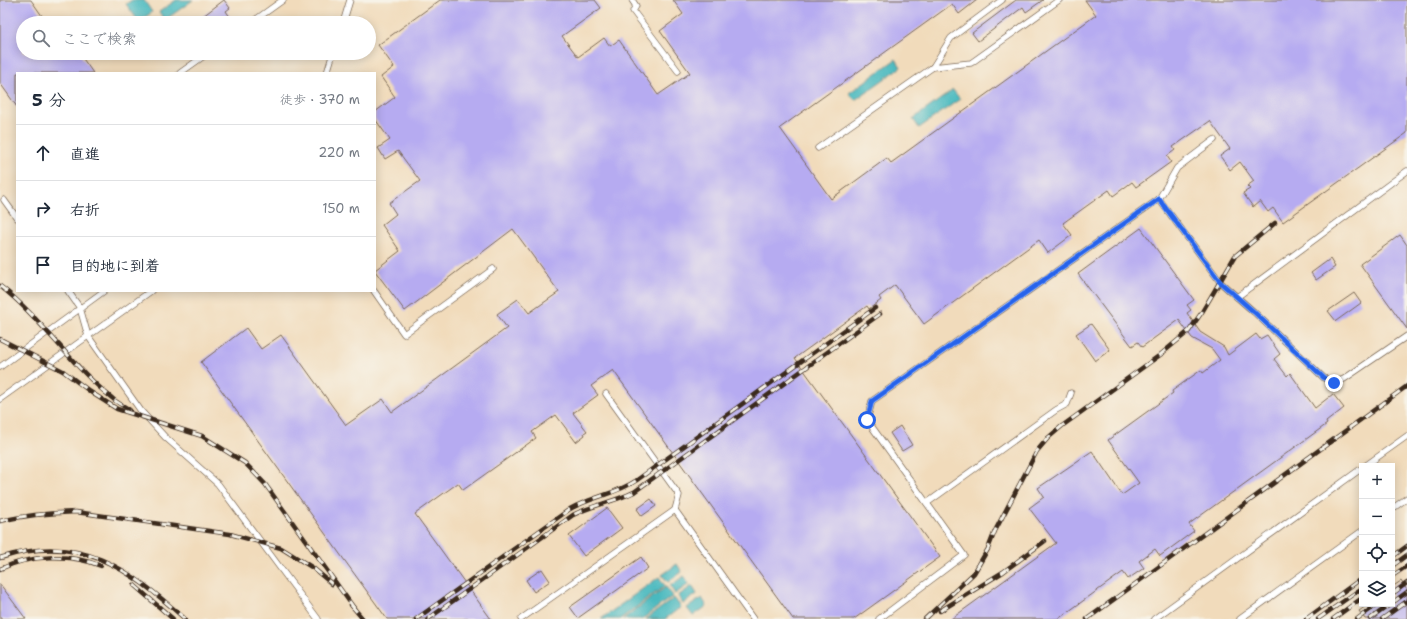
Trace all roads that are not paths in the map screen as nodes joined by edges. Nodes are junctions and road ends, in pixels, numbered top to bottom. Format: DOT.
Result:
graph roads {
  1 [pos="283,0"];
  2 [pos="349,0"];
  3 [pos="632,0"];
  4 [pos="1002,0"];
  5 [pos="1059,0"];
  6 [pos="261,16"];
  7 [pos="345,16"];
  8 [pos="198,60"];
  9 [pos="331,60"];
  10 [pos="933,67"];
  11 [pos="678,70"];
  12 [pos="181,72"];
  13 [pos="327,72"];
  14 [pos="1214,140"];
  15 [pos="818,148"];
  16 [pos="1407,171"];
  17 [pos="1159,199"];
  18 [pos="4,200"];
  19 [pos="16,217"];
  20 [pos="493,269"];
  21 [pos="69,292"];
  22 [pos="103,292"];
  23 [pos="150,292"];
  24 [pos="375,292"];
  25 [pos="1237,297"];
  26 [pos="80,308"];
  27 [pos="88,336"];
  28 [pos="1407,336"];
  29 [pos="0,367"];
  30 [pos="1071,393"];
  31 [pos="606,394"];
  32 [pos="0,399"];
  33 [pos="1407,436"];
  34 [pos="1369,463"];
  35 [pos="1359,472"];
  36 [pos="1407,498"];
  37 [pos="926,503"];
  38 [pos="1395,507"];
  39 [pos="675,510"];
  40 [pos="1359,533"];
  41 [pos="318,619"];
  42 [pos="521,619"];
  43 [pos="752,619"];
  44 [pos="879,619"];
  45 [pos="1154,619"];
  46 [pos="1240,619"];
  1 -- 6 [label="lane"];
  2 -- 7 [label="lane"];
  3 -- 11 [label="lane"];
  4 -- 10 [label="lane"];
  5 -- 10 [label="lane"];
  8 -- 12 [label="lane"];
  9 -- 13 [label="lane"];
  10 -- 15 [label="lane"];
  14 -- 17 [label="lane"];
  16 -- 25 [label="lane"];
  17 -- 25 [label="lane"];
  17 -- 37 [label="lane"];
  18 -- 19 [label="lane"];
  20 -- 24 [label="lane"];
  21 -- 26 [label="lane"];
  22 -- 26 [label="lane"];
  23 -- 27 [label="lane"];
  25 -- 28 [label="lane"];
  26 -- 27 [label="lane"];
  26 -- 29 [label="lane"];
  27 -- 32 [label="lane"];
  27 -- 41 [label="lane"];
  30 -- 37 [label="lane"];
  31 -- 39 [label="lane"];
  33 -- 34 [label="lane"];
  35 -- 45 [label="lane"];
  36 -- 38 [label="lane"];
  37 -- 44 [label="lane"];
  39 -- 42 [label="lane"];
  39 -- 43 [label="lane"];
  40 -- 46 [label="lane"];
}
